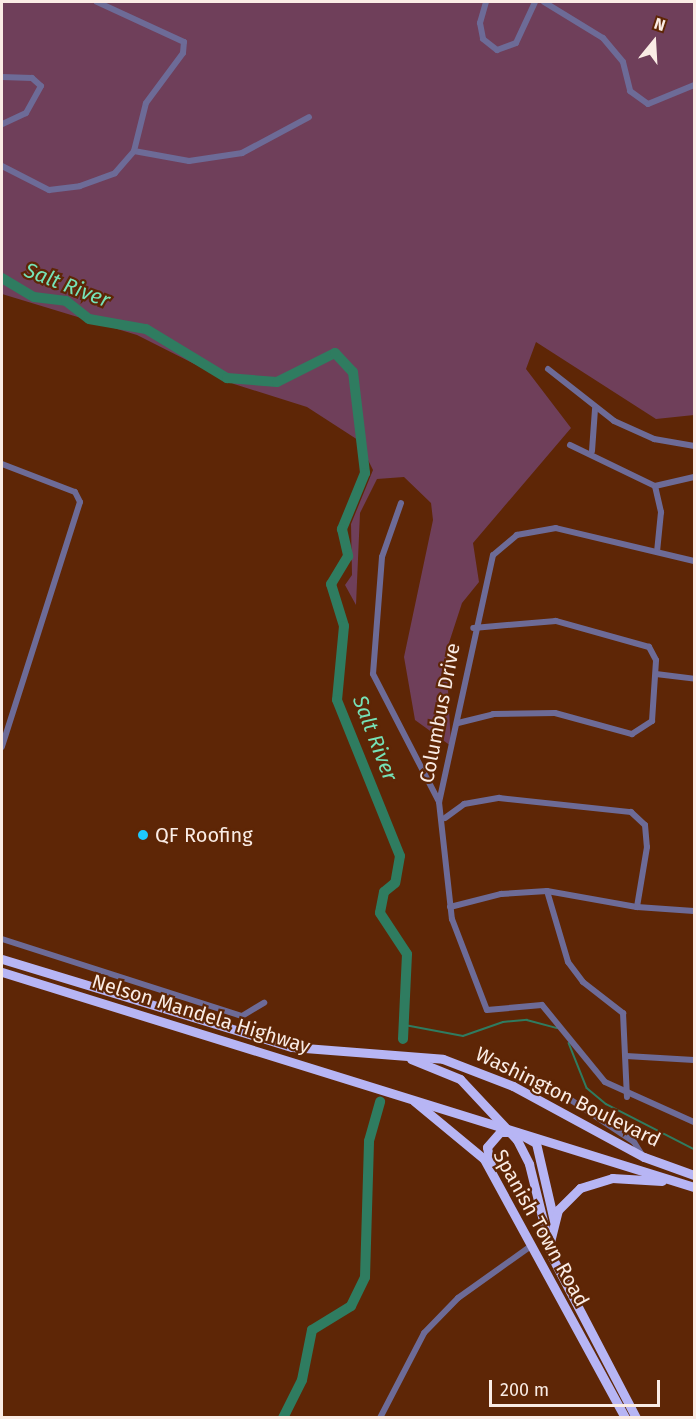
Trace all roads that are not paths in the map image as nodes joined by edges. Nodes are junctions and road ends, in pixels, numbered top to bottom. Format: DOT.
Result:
graph roads {
  1 [pos="97,2"];
  2 [pos="486,2"];
  3 [pos="535,2"];
  4 [pos="544,2"];
  5 [pos="2,77"];
  6 [pos="694,85"];
  7 [pos="309,117"];
  8 [pos="2,124"];
  9 [pos="134,152"];
  10 [pos="2,166"];
  11 [pos="548,369"];
  12 [pos="595,409"];
  13 [pos="570,445"];
  14 [pos="694,446"];
  15 [pos="591,451"];
  16 [pos="2,464"];
  17 [pos="694,477"];
  18 [pos="655,486"];
  19 [pos="401,503"];
  20 [pos="657,552"];
  21 [pos="694,561"];
  22 [pos="473,628"];
  23 [pos="656,674"];
  24 [pos="694,680"];
  25 [pos="458,723"];
  26 [pos="2,747"];
  27 [pos="439,802"];
  28 [pos="445,818"];
  29 [pos="547,891"];
  30 [pos="450,907"];
  31 [pos="637,907"];
  32 [pos="694,911"];
  33 [pos="2,939"];
  34 [pos="2,959"];
  35 [pos="2,972"];
  36 [pos="264,1003"];
  37 [pos="388,1055"];
  38 [pos="626,1056"];
  39 [pos="488,1057"];
  40 [pos="694,1060"];
  41 [pos="390,1090"];
  42 [pos="627,1097"];
  43 [pos="694,1122"];
  44 [pos="644,1156"];
  45 [pos="694,1175"];
  46 [pos="499,1184"];
  47 [pos="681,1184"];
  48 [pos="694,1187"];
  49 [pos="554,1221"];
  50 [pos="531,1246"];
  51 [pos="550,1248"];
  52 [pos="628,1403"];
  53 [pos="619,1407"];
  54 [pos="380,1418"];
  55 [pos="625,1418"];
  56 [pos="636,1418"];
  1 -- 9 [label="street"];
  2 -- 3 [label="street"];
  4 -- 6 [label="street"];
  5 -- 8 [label="street"];
  7 -- 9 [label="street"];
  9 -- 10 [label="street"];
  11 -- 12 [label="street"];
  12 -- 14 [label="street"];
  12 -- 15 [label="street"];
  13 -- 15 [label="street"];
  15 -- 18 [label="street"];
  16 -- 26 [label="street"];
  17 -- 18 [label="street"];
  18 -- 20 [label="street"];
  19 -- 27 [label="street"];
  20 -- 21 [label="street, Columbus Drive"];
  20 -- 22 [label="street, Columbus Drive"];
  22 -- 23 [label="street"];
  22 -- 25 [label="street, Columbus Drive"];
  23 -- 24 [label="street"];
  23 -- 25 [label="street"];
  25 -- 27 [label="street, Columbus Drive"];
  27 -- 28 [label="street, Columbus Drive"];
  28 -- 30 [label="street, Columbus Drive"];
  28 -- 31 [label="street"];
  29 -- 30 [label="street"];
  29 -- 31 [label="street"];
  29 -- 38 [label="street"];
  30 -- 42 [label="street, Columbus Drive"];
  31 -- 32 [label="street"];
  33 -- 36 [label="street"];
  34 -- 37 [label="highway, Nelson Mandela Highway"];
  35 -- 41 [label="highway, Nelson Mandela Highway"];
  37 -- 44 [label="highway, Washington Boulevard"];
  37 -- 51 [label="highway, Spanish Town Road"];
  38 -- 40 [label="street"];
  38 -- 42 [label="street"];
  39 -- 44 [label="street"];
  41 -- 46 [label="highway, Spanish Town Road"];
  41 -- 47 [label="highway, Washington Boulevard"];
  42 -- 43 [label="street, Columbus Drive"];
  44 -- 45 [label="highway, Washington Boulevard"];
  46 -- 49 [label="highway"];
  46 -- 50 [label="highway, Spanish Town Road"];
  47 -- 48 [label="highway, Washington Boulevard"];
  47 -- 49 [label="highway"];
  49 -- 51 [label="highway"];
  50 -- 53 [label="highway, Spanish Town Road"];
  50 -- 54 [label="street"];
  51 -- 52 [label="highway, Spanish Town Road"];
  52 -- 53 [label="highway"];
  52 -- 56 [label="highway, Spanish Town Road"];
  53 -- 55 [label="highway, Spanish Town Road"];
}
